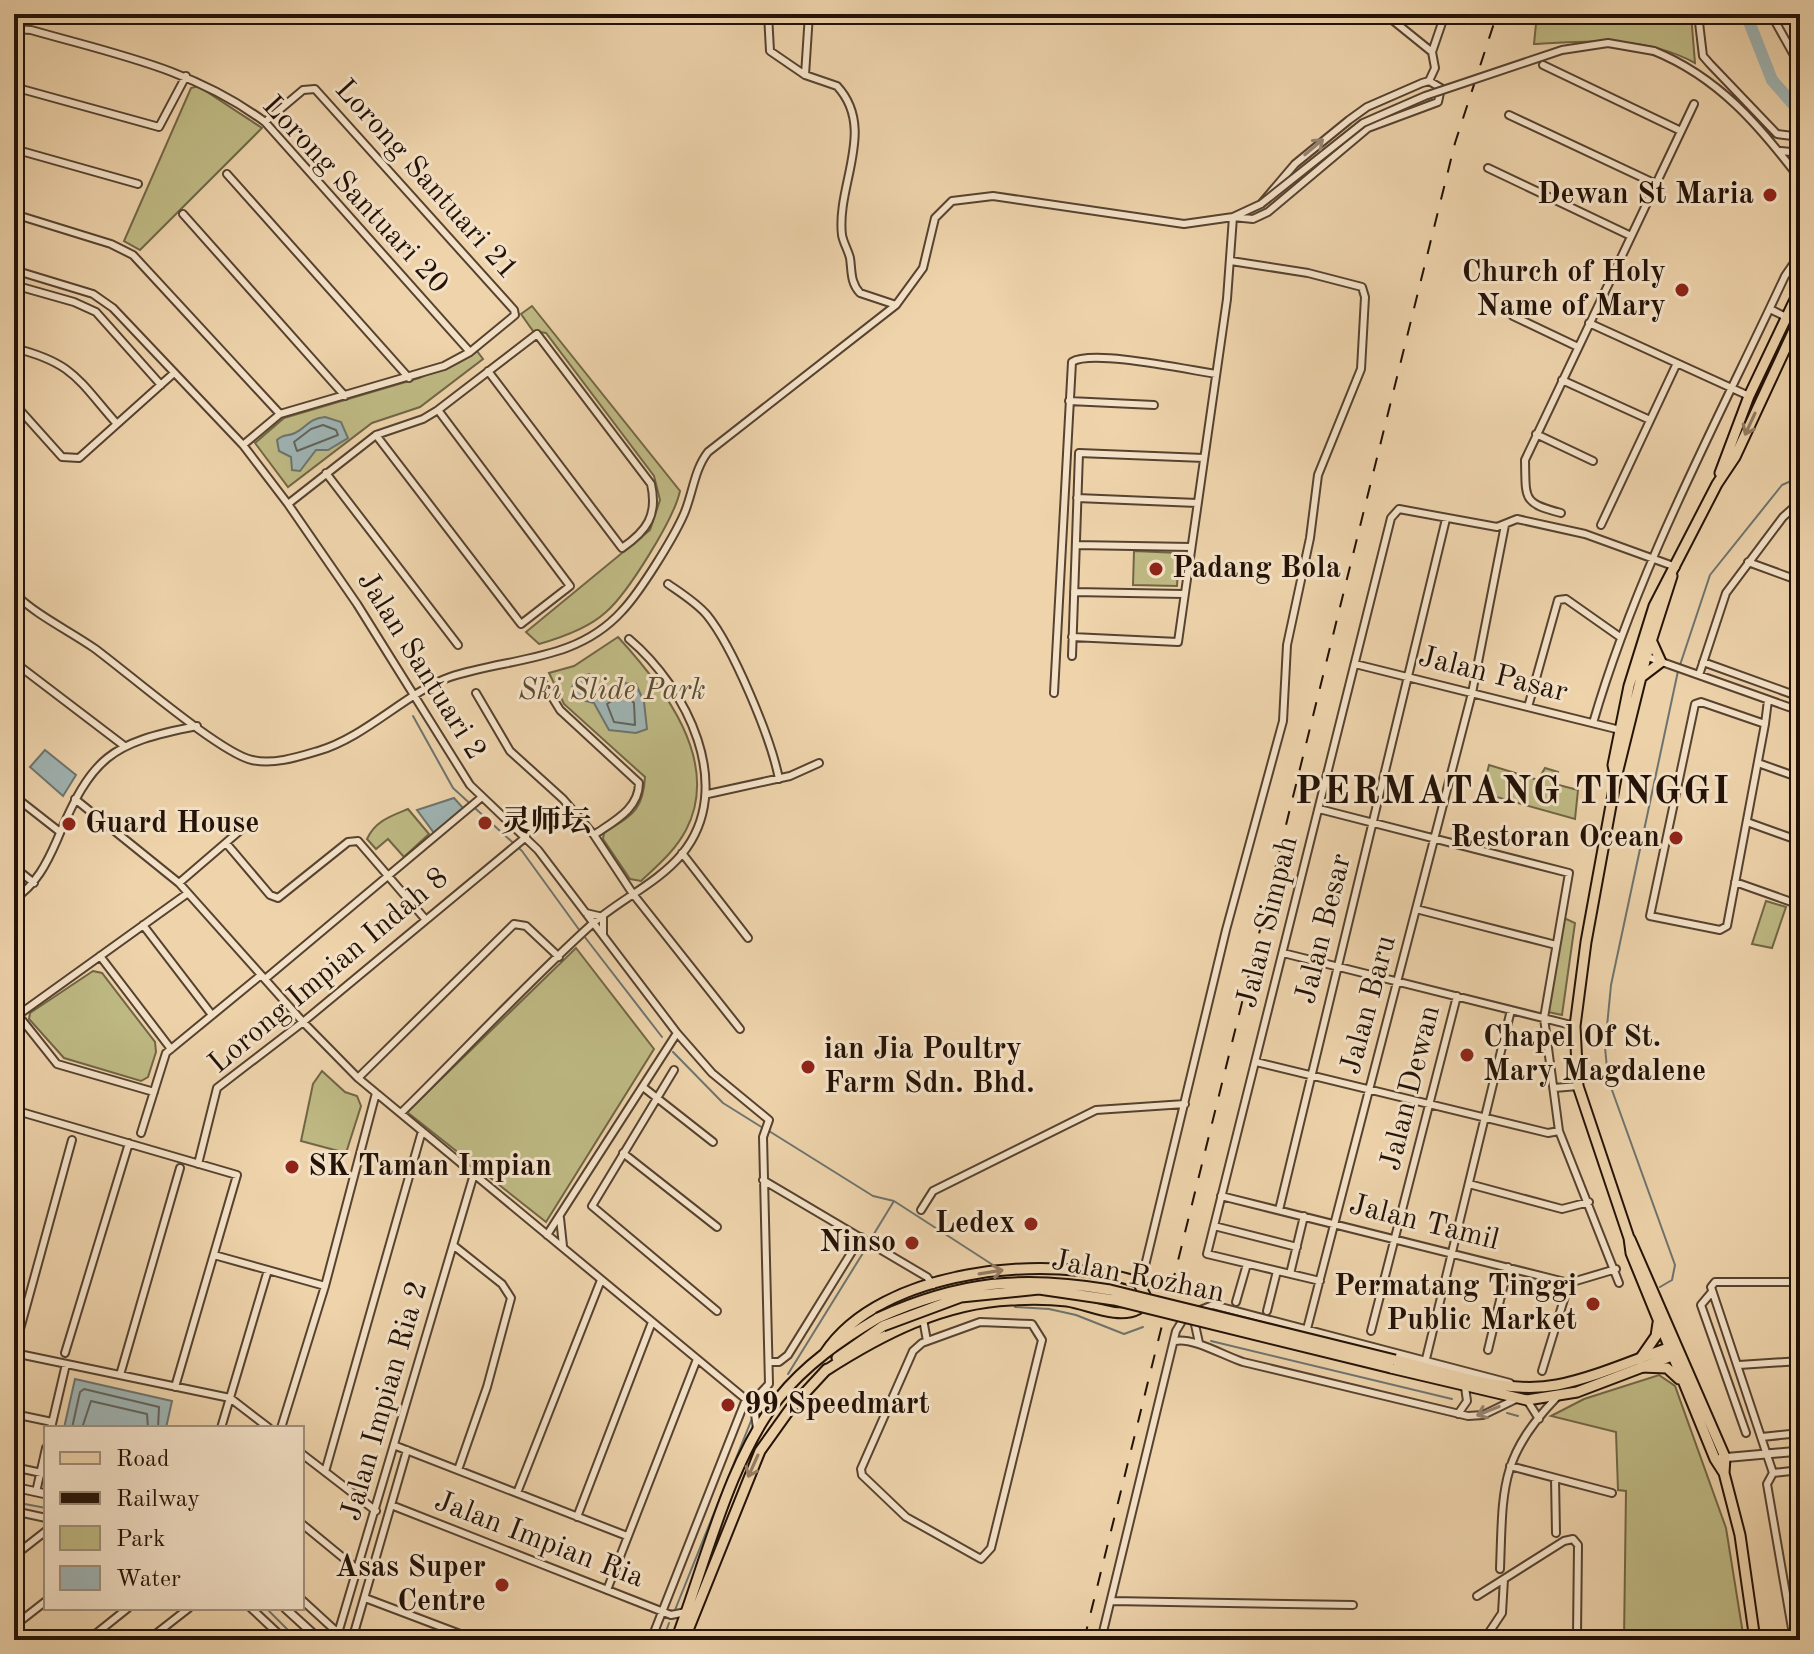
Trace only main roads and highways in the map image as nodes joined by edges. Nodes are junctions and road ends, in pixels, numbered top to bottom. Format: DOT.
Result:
graph roads {
  1 [pos="1800,289"];
  2 [pos="1800,317"];
  3 [pos="1766,391"];
  4 [pos="1749,396"];
  5 [pos="1717,484"];
  6 [pos="1674,571"];
  7 [pos="1652,639"];
  8 [pos="1642,655"];
  9 [pos="1640,678"];
  10 [pos="1616,778"];
  11 [pos="1629,1238"];
  12 [pos="880,1322"];
  13 [pos="1658,1322"];
  14 [pos="1675,1350"];
  15 [pos="825,1353"];
  16 [pos="1641,1363"];
  17 [pos="1393,1364"];
  18 [pos="825,1371"];
  19 [pos="1684,1384"];
  20 [pos="1720,1458"];
  21 [pos="680,1637"];
  22 [pos="1755,1640"];
  1 -- 4 [label="main road"];
  2 -- 3 [label="main road"];
  3 -- 4 [label="main road"];
  3 -- 5 [label="main road, one-way"];
  4 -- 5 [label="main road"];
  5 -- 6 [label="main road"];
  6 -- 7 [label="main road"];
  6 -- 8 [label="main road"];
  7 -- 8 [label="main road"];
  7 -- 9 [label="main road"];
  8 -- 9 [label="main road"];
  8 -- 10 [label="main road"];
  9 -- 10 [label="main road"];
  10 -- 11 [label="main road"];
  11 -- 13 [label="main road"];
  11 -- 14 [label="main road"];
  12 -- 15 [label="main road, Jalan Rozhan"];
  12 -- 17 [label="main road, Jalan Rozhan, bridge"];
  12 -- 18 [label="main road, Jalan Rozhan"];
  13 -- 14 [label="main road"];
  13 -- 16 [label="main road"];
  14 -- 16 [label="main road, Jalan Rozhan"];
  14 -- 19 [label="main road"];
  14 -- 20 [label="main road"];
  15 -- 18 [label="main road, one-way"];
  15 -- 21 [label="main road, Jalan Rozhan"];
  16 -- 17 [label="main road, Jalan Rozhan"];
  16 -- 17 [label="main road, Jalan Rozhan"];
  16 -- 19 [label="main road"];
  18 -- 21 [label="main road, Jalan Rozhan, one-way"];
  19 -- 20 [label="main road"];
  20 -- 22 [label="main road"];
}
